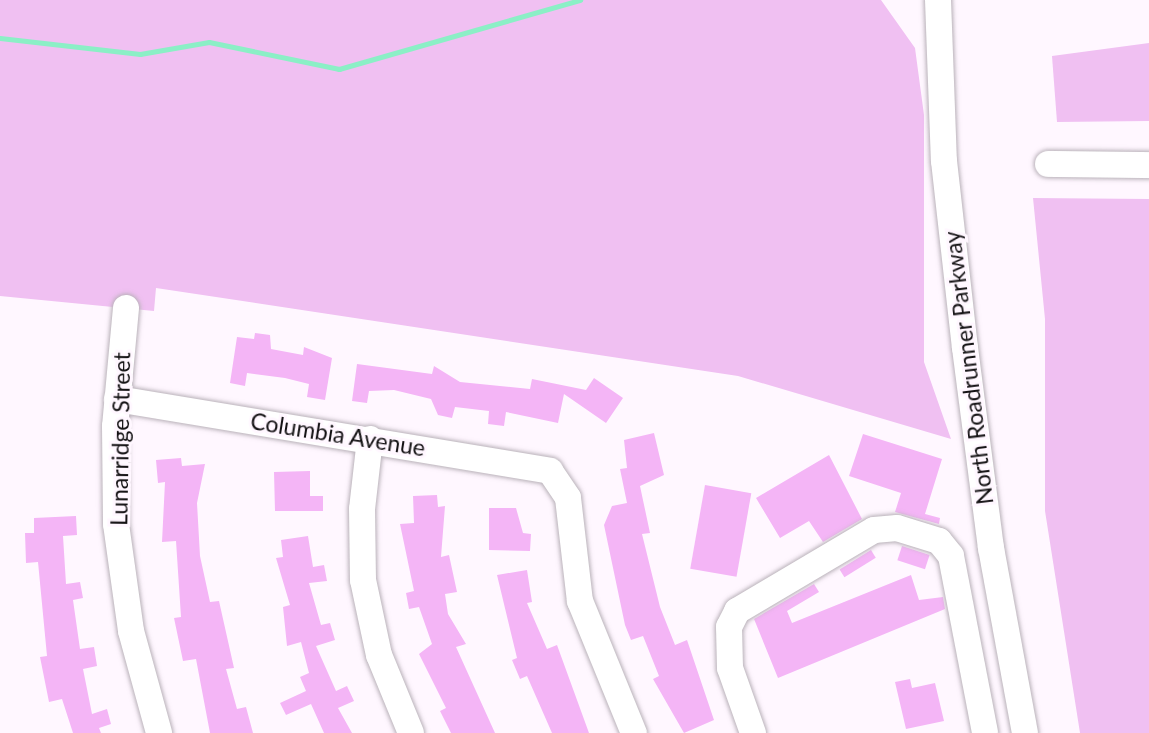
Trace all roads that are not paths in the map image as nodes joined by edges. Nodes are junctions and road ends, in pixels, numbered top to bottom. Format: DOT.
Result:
graph roads {
  1 [pos="938,0"];
  2 [pos="1048,164"];
  3 [pos="1149,165"];
  4 [pos="127,308"];
  5 [pos="117,399"];
  6 [pos="370,439"];
  7 [pos="159,733"];
  8 [pos="411,733"];
  9 [pos="634,733"];
  10 [pos="753,733"];
  11 [pos="985,733"];
  12 [pos="1025,733"];
  1 -- 12 [label="street, North Roadrunner Parkway"];
  2 -- 3 [label="street"];
  4 -- 5 [label="street, Lunarridge Street"];
  5 -- 6 [label="street, Columbia Avenue"];
  5 -- 7 [label="street, Lunarridge Street"];
  6 -- 8 [label="street"];
  6 -- 9 [label="street, Columbia Avenue"];
  10 -- 11 [label="street"];
}
